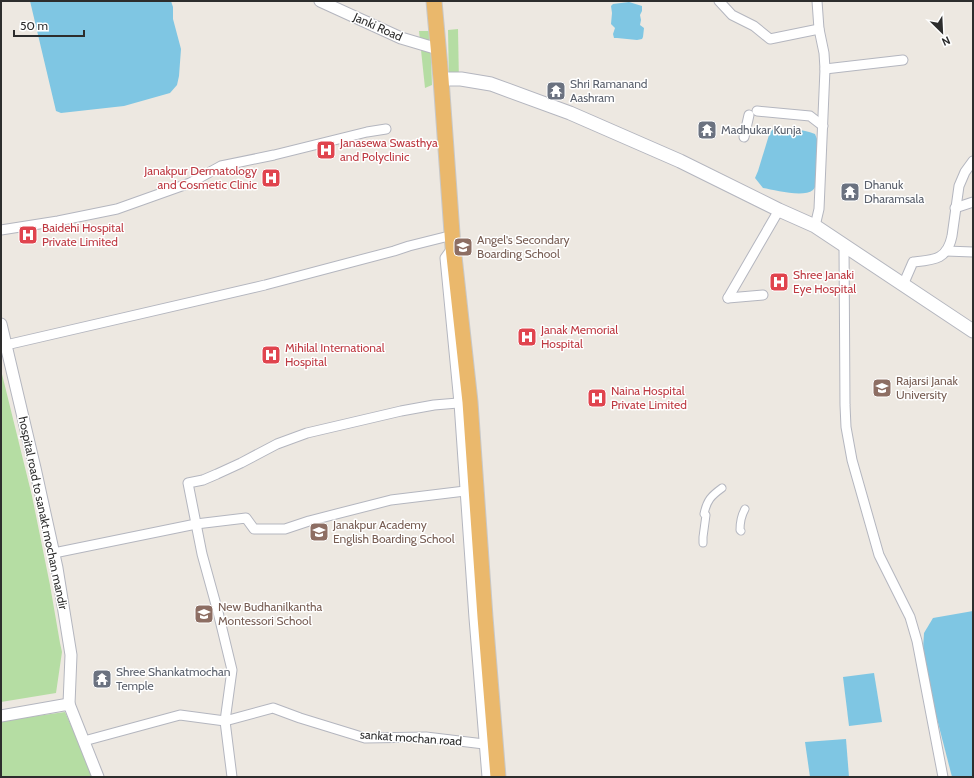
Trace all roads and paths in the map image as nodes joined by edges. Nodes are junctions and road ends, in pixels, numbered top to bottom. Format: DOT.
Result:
graph roads {
  1 [pos="320,1"];
  2 [pos="434,1"];
  3 [pos="719,1"];
  4 [pos="817,1"];
  5 [pos="819,29"];
  6 [pos="438,49"];
  7 [pos="903,60"];
  8 [pos="825,69"];
  9 [pos="441,79"];
  10 [pos="757,111"];
  11 [pos="749,115"];
  12 [pos="823,126"];
  13 [pos="386,129"];
  14 [pos="744,137"];
  15 [pos="973,161"];
  16 [pos="973,202"];
  17 [pos="955,208"];
  18 [pos="779,210"];
  19 [pos="815,226"];
  20 [pos="1,230"];
  21 [pos="453,241"];
  22 [pos="844,245"];
  23 [pos="946,251"];
  24 [pos="973,252"];
  25 [pos="903,285"];
  26 [pos="763,295"];
  27 [pos="1,324"];
  28 [pos="973,331"];
  29 [pos="6,345"];
  30 [pos="464,402"];
  31 [pos="722,488"];
  32 [pos="465,491"];
  33 [pos="745,509"];
  34 [pos="196,524"];
  35 [pos="741,531"];
  36 [pos="703,543"];
  37 [pos="54,553"];
  38 [pos="69,704"];
  39 [pos="1,716"];
  40 [pos="225,721"];
  41 [pos="84,741"];
  42 [pos="484,744"];
  43 [pos="98,777"];
  44 [pos="232,777"];
  45 [pos="487,777"];
  46 [pos="498,777"];
  47 [pos="943,777"];
  1 -- 6 [label="street, Janki Road"];
  2 -- 6 [label="highway"];
  3 -- 5 [label="street"];
  4 -- 5 [label="street"];
  5 -- 8 [label="street"];
  6 -- 9 [label="highway"];
  7 -- 8 [label="street"];
  8 -- 12 [label="street"];
  9 -- 18 [label="main road"];
  9 -- 21 [label="highway"];
  10 -- 12 [label="street"];
  11 -- 14 [label="street"];
  12 -- 19 [label="street"];
  13 -- 20 [label="street"];
  15 -- 17 [label="street"];
  16 -- 17 [label="street"];
  17 -- 23 [label="street"];
  18 -- 19 [label="main road"];
  18 -- 26 [label="street"];
  19 -- 22 [label="main road"];
  21 -- 29 [label="street"];
  21 -- 30 [label="highway"];
  22 -- 25 [label="main road"];
  22 -- 47 [label="street"];
  23 -- 24 [label="street"];
  23 -- 25 [label="street"];
  25 -- 28 [label="main road"];
  27 -- 29 [label="street, hospital road to sanakt mochan mandir"];
  29 -- 37 [label="street, hospital road to sanakt mochan mandir"];
  30 -- 32 [label="street"];
  30 -- 34 [label="street"];
  30 -- 46 [label="highway"];
  31 -- 36 [label="street"];
  32 -- 34 [label="street"];
  32 -- 42 [label="street"];
  33 -- 35 [label="street"];
  34 -- 37 [label="street"];
  34 -- 40 [label="street"];
  37 -- 38 [label="street, hospital road to sanakt mochan mandir"];
  38 -- 39 [label="street"];
  38 -- 41 [label="street"];
  40 -- 41 [label="street, sankat mochan road"];
  40 -- 42 [label="street, sankat mochan road"];
  40 -- 44 [label="street"];
  41 -- 43 [label="street"];
  42 -- 45 [label="street"];
}
